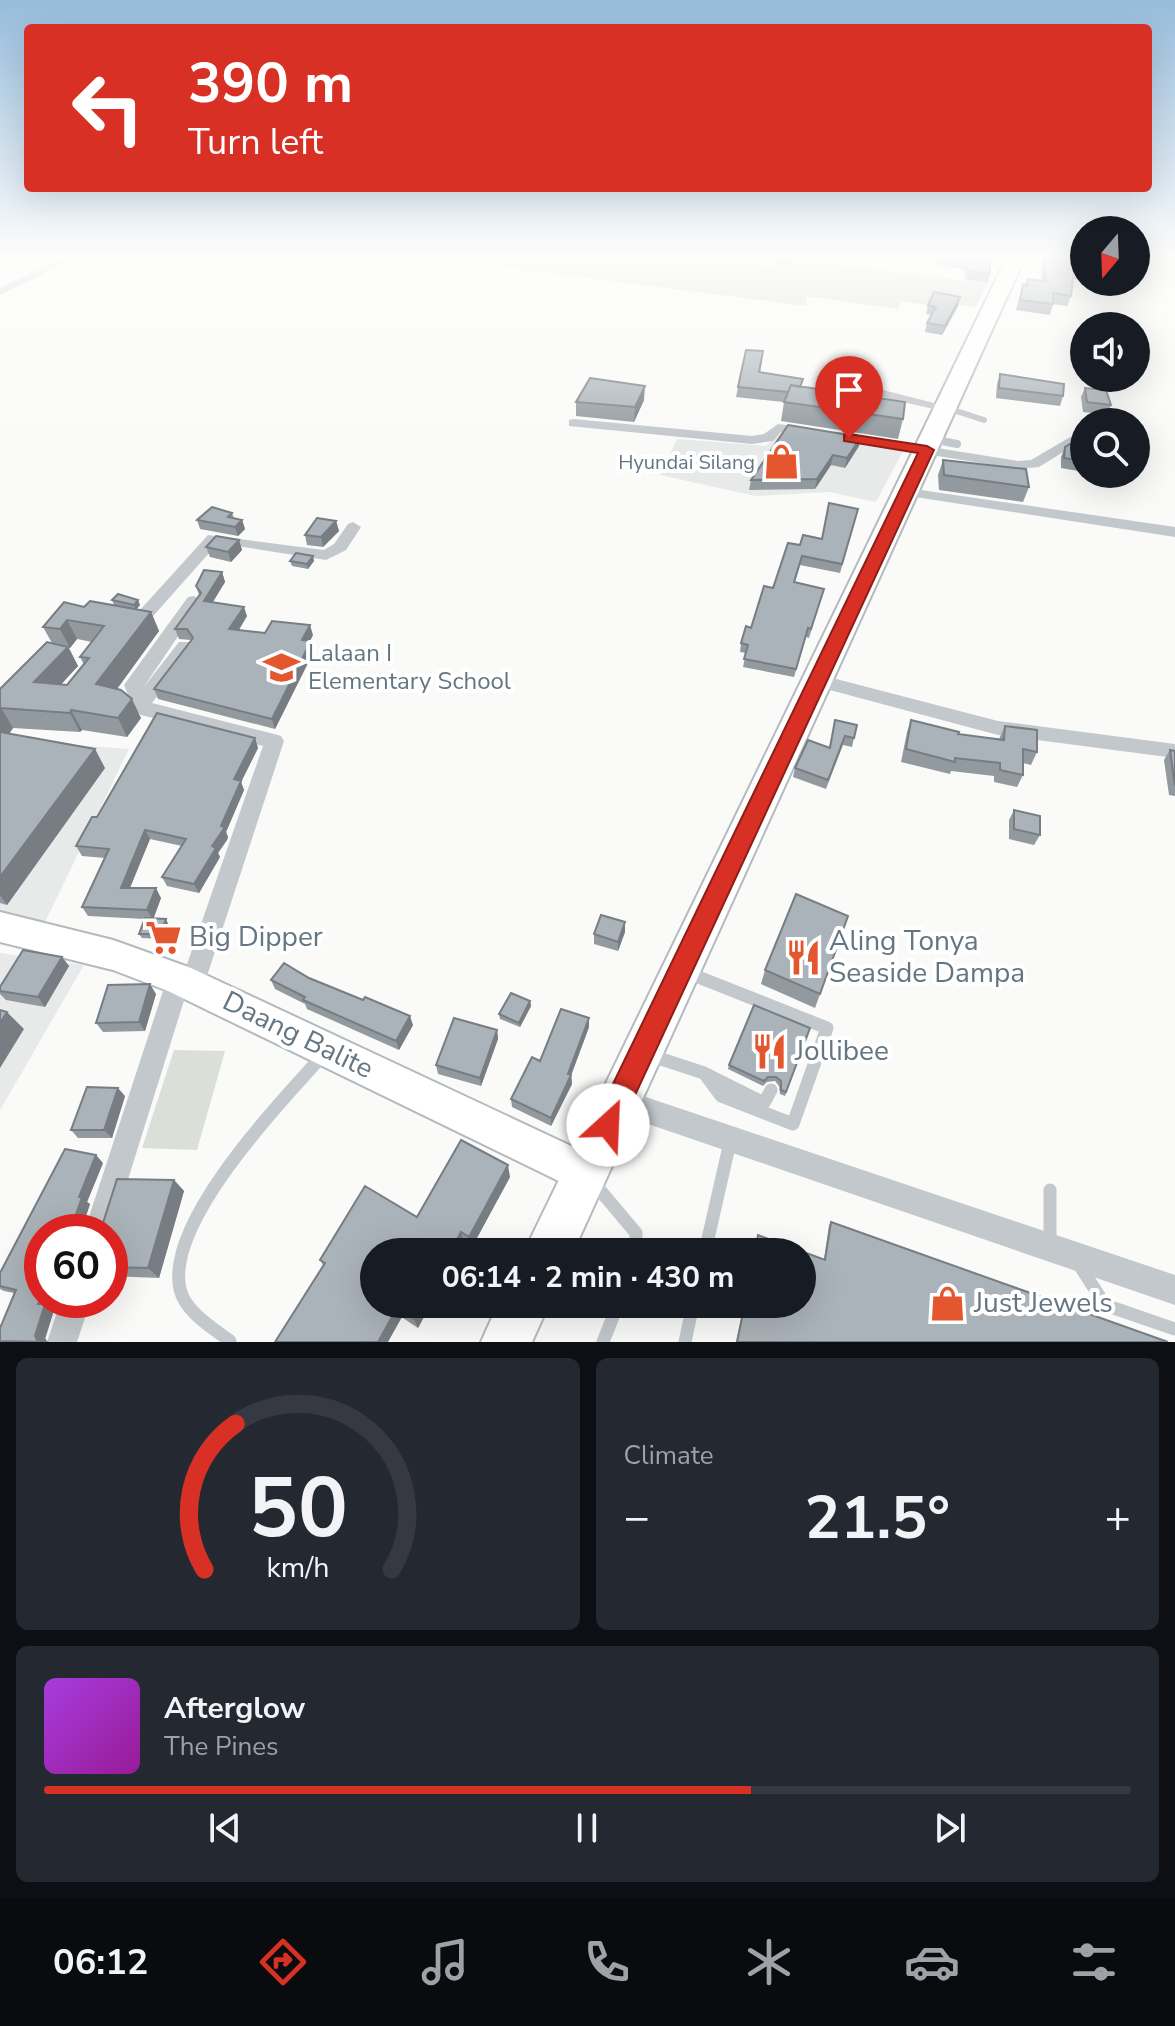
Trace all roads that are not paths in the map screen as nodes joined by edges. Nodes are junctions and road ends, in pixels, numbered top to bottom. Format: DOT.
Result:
graph roads {
  1 [pos="988,318"];
  2 [pos="830,367"];
  3 [pos="947,408"];
  4 [pos="984,420"];
  5 [pos="574,423"];
  6 [pos="1070,442"];
  7 [pos="939,445"];
  8 [pos="907,492"];
  9 [pos="353,527"];
  10 [pos="1175,532"];
  11 [pos="194,601"];
  12 [pos="176,626"];
  13 [pos="185,646"];
  14 [pos="817,680"];
  15 [pos="141,704"];
  16 [pos="1175,751"];
  17 [pos="0,927"];
  18 [pos="680,971"];
  19 [pos="186,982"];
  20 [pos="328,1050"];
  21 [pos="642,1052"];
  22 [pos="704,1073"];
  23 [pos="771,1090"];
  24 [pos="619,1101"];
  25 [pos="731,1139"];
  26 [pos="585,1173"];
  27 [pos="1050,1190"];
  28 [pos="104,1214"];
  29 [pos="555,1238"];
  30 [pos="636,1238"];
  31 [pos="708,1238"];
  32 [pos="1062,1251"];
  33 [pos="1175,1290"];
  34 [pos="70,1318"];
  35 [pos="517,1318"];
  36 [pos="612,1318"];
  37 [pos="690,1318"];
  38 [pos="1175,1329"];
  39 [pos="230,1341"];
  40 [pos="62,1342"];
  41 [pos="506,1342"];
  42 [pos="603,1342"];
  43 [pos="685,1342"];
  1 -- 3 [label="main road"];
  2 -- 3 [label="street"];
  3 -- 4 [label="lane"];
  3 -- 7 [label="main road"];
  5 -- 7 [label="street"];
  6 -- 7 [label="street"];
  7 -- 8 [label="main road"];
  8 -- 10 [label="street"];
  8 -- 14 [label="main road"];
  9 -- 12 [label="street"];
  11 -- 12 [label="street"];
  12 -- 15 [label="street"];
  13 -- 15 [label="street"];
  14 -- 16 [label="street"];
  14 -- 18 [label="main road"];
  15 -- 19 [label="street"];
  17 -- 19 [label="street, Daang Balite"];
  18 -- 21 [label="main road"];
  18 -- 22 [label="lane"];
  19 -- 20 [label="street, Daang Balite"];
  19 -- 28 [label="street"];
  20 -- 26 [label="street, Daang Balite"];
  20 -- 39 [label="lane"];
  21 -- 22 [label="lane"];
  21 -- 24 [label="main road"];
  22 -- 23 [label="lane"];
  24 -- 25 [label="street"];
  24 -- 26 [label="main road"];
  25 -- 31 [label="lane"];
  25 -- 32 [label="street"];
  26 -- 29 [label="main road"];
  26 -- 30 [label="lane"];
  27 -- 32 [label="lane"];
  32 -- 33 [label="street"];
  32 -- 38 [label="lane"];
  34 -- 40 [label="street"];
  35 -- 41 [label="main road"];
  36 -- 42 [label="lane"];
  37 -- 43 [label="lane"];
}
